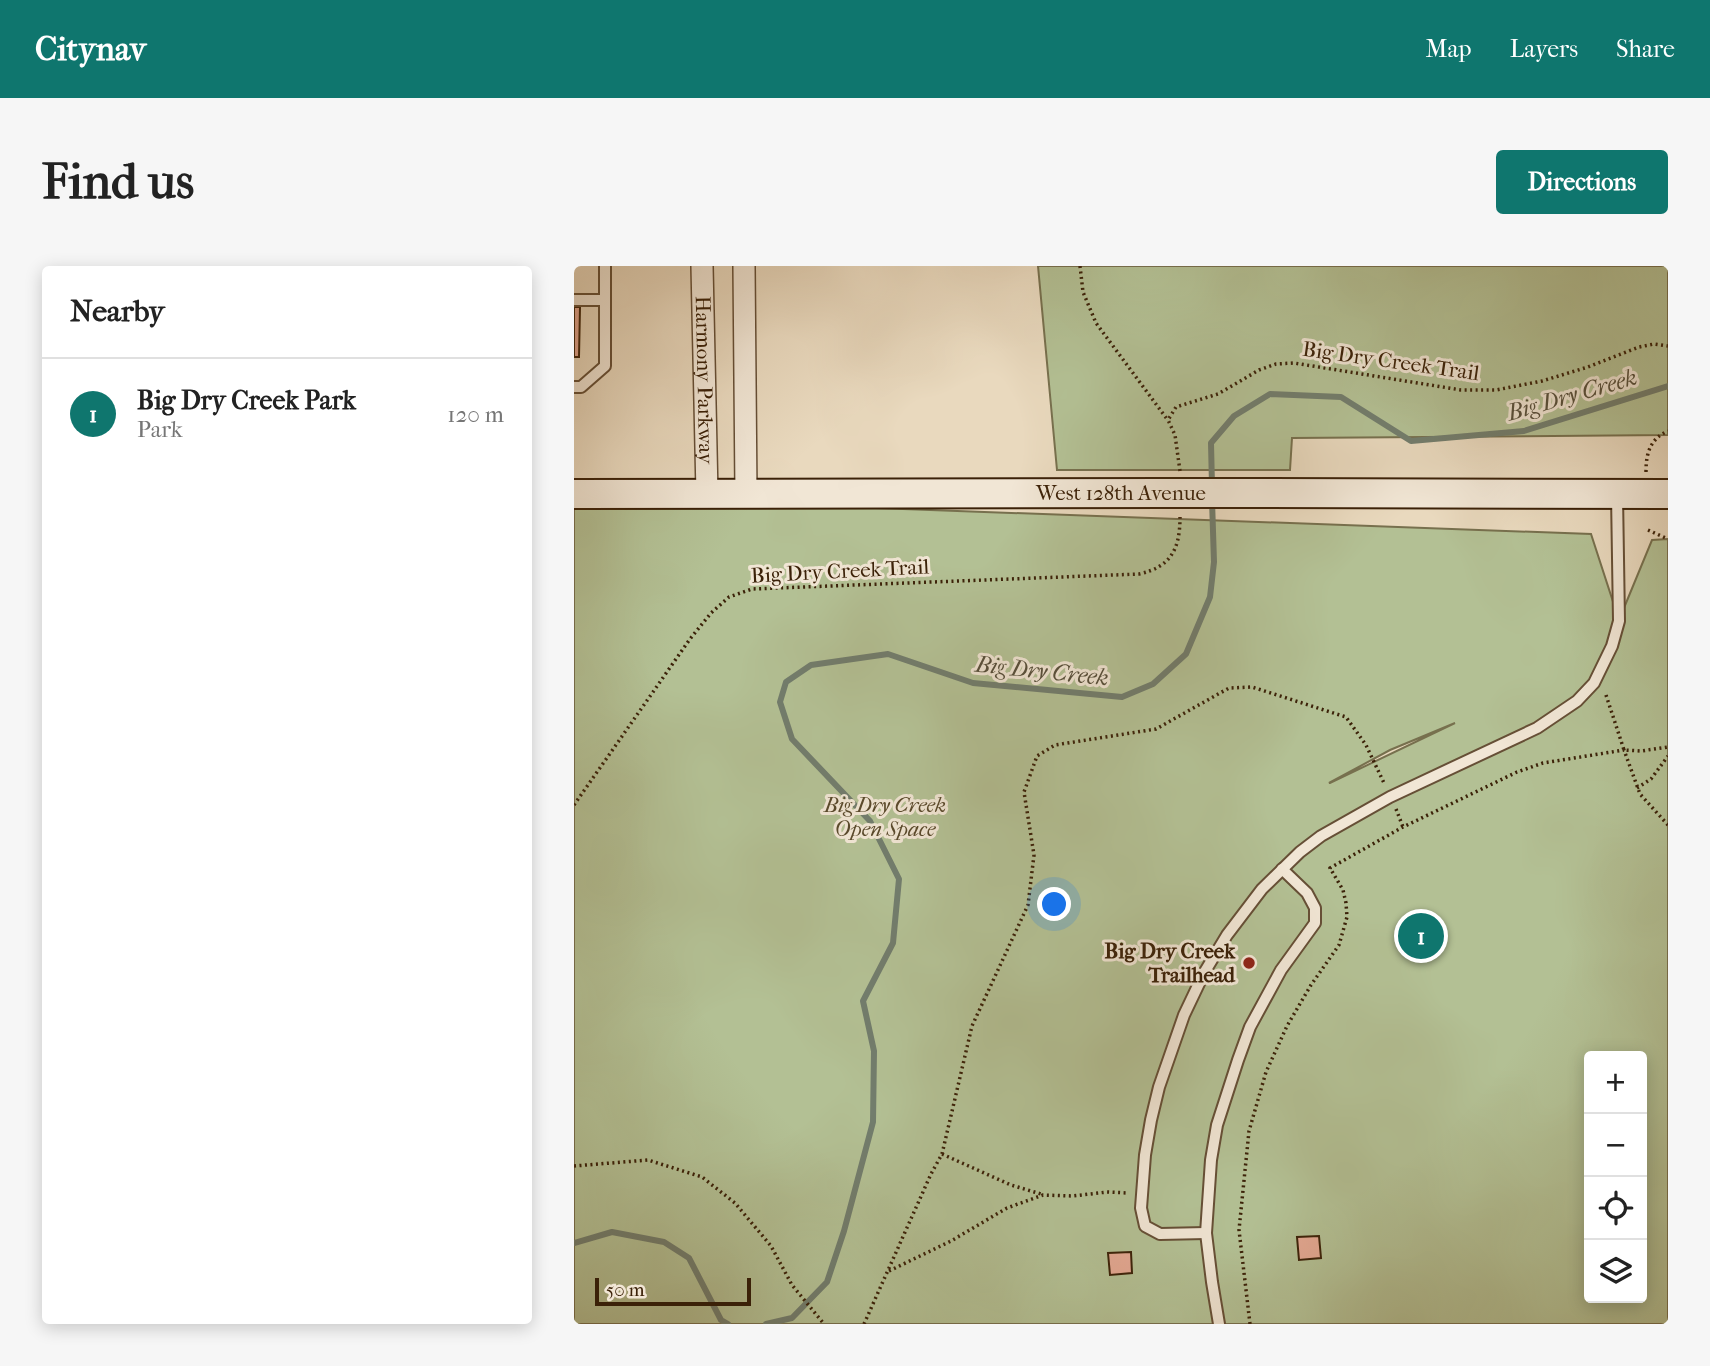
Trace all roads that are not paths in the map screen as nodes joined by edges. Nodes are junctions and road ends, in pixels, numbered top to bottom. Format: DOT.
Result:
graph roads {
  1 [pos="605,266"];
  2 [pos="702,266"];
  3 [pos="744,266"];
  4 [pos="574,300"];
  5 [pos="605,300"];
  6 [pos="574,387"];
  7 [pos="1657,487"];
  8 [pos="574,494"];
  9 [pos="707,494"];
  10 [pos="746,494"];
  11 [pos="1617,495"];
  12 [pos="1282,869"];
  13 [pos="1206,1233"];
  14 [pos="1219,1324"];
  1 -- 5 [label="lane"];
  2 -- 9 [label="street, Harmony Parkway"];
  3 -- 10 [label="street, Harmony Parkway"];
  4 -- 5 [label="lane"];
  5 -- 6 [label="lane"];
  7 -- 11 [label="main road, West 128th Avenue"];
  8 -- 9 [label="main road, West 128th Avenue"];
  9 -- 10 [label="main road, West 128th Avenue"];
  10 -- 11 [label="main road, West 128th Avenue, bridge"];
  11 -- 12 [label="lane"];
  12 -- 13 [label="lane"];
  12 -- 13 [label="lane"];
  13 -- 14 [label="lane"];
}
